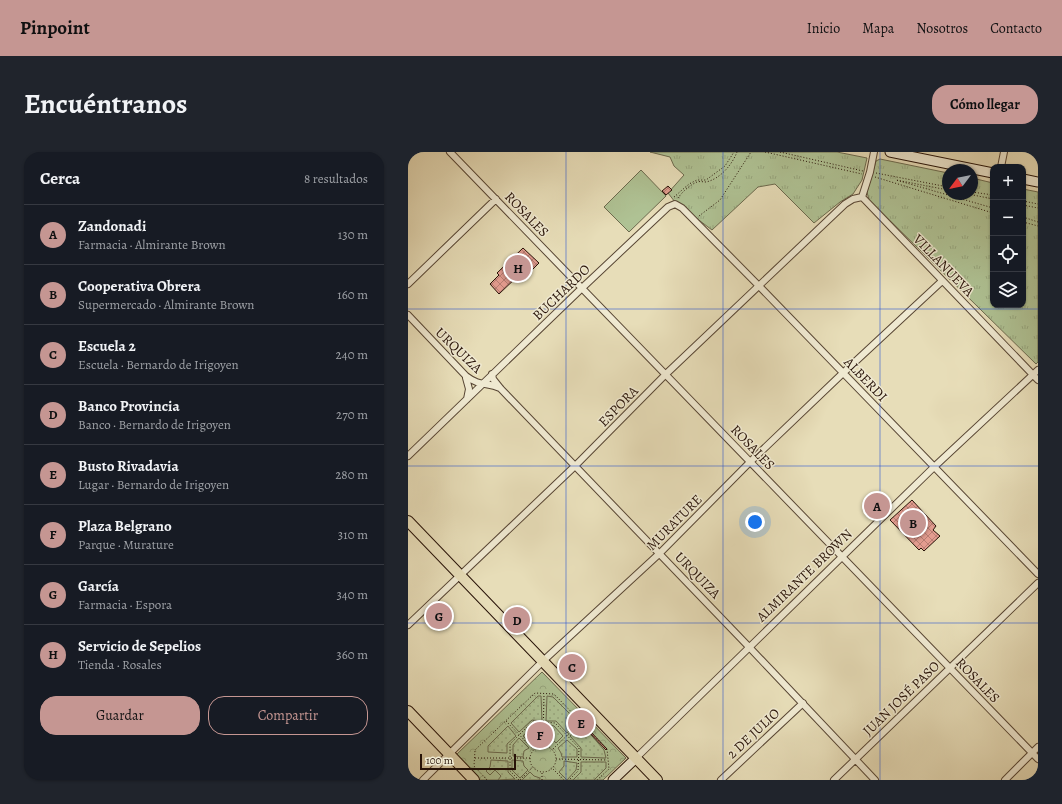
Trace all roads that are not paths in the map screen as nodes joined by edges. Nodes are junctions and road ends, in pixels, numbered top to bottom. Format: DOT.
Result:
graph roads {
  1 [pos="450,152"];
  2 [pos="874,152"];
  3 [pos="890,152"];
  4 [pos="1004,152"];
  5 [pos="1002,164"];
  6 [pos="990,172"];
  7 [pos="1026,180"];
  8 [pos="1038,182"];
  9 [pos="862,198"];
  10 [pos="496,199"];
  11 [pos="674,204"];
  12 [pos="942,281"];
  13 [pos="408,284"];
  14 [pos="759,286"];
  15 [pos="582,288"];
  16 [pos="408,315"];
  17 [pos="843,372"];
  18 [pos="1036,372"];
  19 [pos="492,374"];
  20 [pos="666,374"];
  21 [pos="466,376"];
  22 [pos="1038,380"];
  23 [pos="482,384"];
  24 [pos="501,389"];
  25 [pos="467,399"];
  26 [pos="408,456"];
  27 [pos="750,462"];
  28 [pos="576,466"];
  29 [pos="934,467"];
  30 [pos="408,521"];
  31 [pos="660,553"];
  32 [pos="843,558"];
  33 [pos="1038,574"];
  34 [pos="460,575"];
  35 [pos="1038,583"];
  36 [pos="408,624"];
  37 [pos="750,648"];
  38 [pos="543,661"];
  39 [pos="949,668"];
  40 [pos="802,703"];
  41 [pos="408,711"];
  42 [pos="1038,747"];
  43 [pos="1032,753"];
  44 [pos="449,754"];
  45 [pos="636,758"];
  46 [pos="1038,759"];
  47 [pos="855,760"];
  48 [pos="423,780"];
  49 [pos="474,780"];
  50 [pos="613,780"];
  51 [pos="657,780"];
  52 [pos="721,780"];
  53 [pos="834,780"];
  54 [pos="875,780"];
  55 [pos="1006,780"];
  1 -- 10 [label="street, ROSALES"];
  2 -- 9 [label="street"];
  3 -- 6 [label="main road"];
  4 -- 5 [label="street"];
  7 -- 8 [label="main road"];
  9 -- 12 [label="street, VILLANUEVA"];
  9 -- 14 [label="street, ESPORA"];
  10 -- 13 [label="street"];
  10 -- 15 [label="street, ROSALES"];
  11 -- 14 [label="street, ALBERDI"];
  11 -- 15 [label="street, BUCHARDO"];
  12 -- 17 [label="street, MURATURE"];
  12 -- 18 [label="street, VILLANUEVA"];
  14 -- 17 [label="street, ALBERDI"];
  14 -- 20 [label="street, ESPORA"];
  15 -- 19 [label="street, BUCHARDO"];
  15 -- 20 [label="street, ROSALES"];
  16 -- 21 [label="street, URQUIZA"];
  17 -- 27 [label="street, MURATURE"];
  17 -- 29 [label="street, ALBERDI"];
  18 -- 22 [label="street, VILLANUEVA"];
  18 -- 29 [label="street, ALMIRANTE BROWN"];
  19 -- 23 [label="street, BUCHARDO"];
  19 -- 24 [label="street, URQUIZA"];
  20 -- 27 [label="street, ROSALES"];
  20 -- 28 [label="street, ESPORA"];
  21 -- 23 [label="street, URQUIZA"];
  21 -- 25 [label="street"];
  23 -- 24 [label="street, URQUIZA"];
  23 -- 25 [label="street, BUCHARDO"];
  24 -- 28 [label="street, URQUIZA"];
  25 -- 26 [label="street, BUCHARDO"];
  27 -- 31 [label="street, MURATURE"];
  27 -- 32 [label="street, ROSALES"];
  28 -- 31 [label="street, URQUIZA"];
  28 -- 34 [label="street, ESPORA"];
  29 -- 32 [label="street, ALMIRANTE BROWN"];
  29 -- 33 [label="street, ALBERDI"];
  30 -- 34 [label="main road"];
  31 -- 37 [label="street, URQUIZA"];
  31 -- 38 [label="street, MURATURE"];
  32 -- 37 [label="street, ALMIRANTE BROWN"];
  32 -- 39 [label="street, ROSALES"];
  34 -- 36 [label="street, ESPORA"];
  34 -- 38 [label="main road"];
  35 -- 39 [label="street, JUAN JOSÉ PASO"];
  37 -- 40 [label="street, URQUIZA"];
  37 -- 45 [label="street, ALMIRANTE BROWN"];
  38 -- 44 [label="street, MURATURE"];
  38 -- 45 [label="main road"];
  39 -- 43 [label="street, ROSALES"];
  39 -- 47 [label="street, JUAN JOSÉ PASO"];
  40 -- 47 [label="street, URQUIZA"];
  40 -- 52 [label="street, 2 DE JULIO"];
  41 -- 44 [label="main road"];
  42 -- 43 [label="street"];
  43 -- 46 [label="street, ROSALES"];
  43 -- 55 [label="street"];
  44 -- 48 [label="street, MURATURE"];
  44 -- 49 [label="main road"];
  45 -- 50 [label="main road, ALMIRANTE BROWN"];
  45 -- 51 [label="main road"];
  47 -- 53 [label="street, JUAN JOSÉ PASO"];
  47 -- 54 [label="street, URQUIZA"];
}
